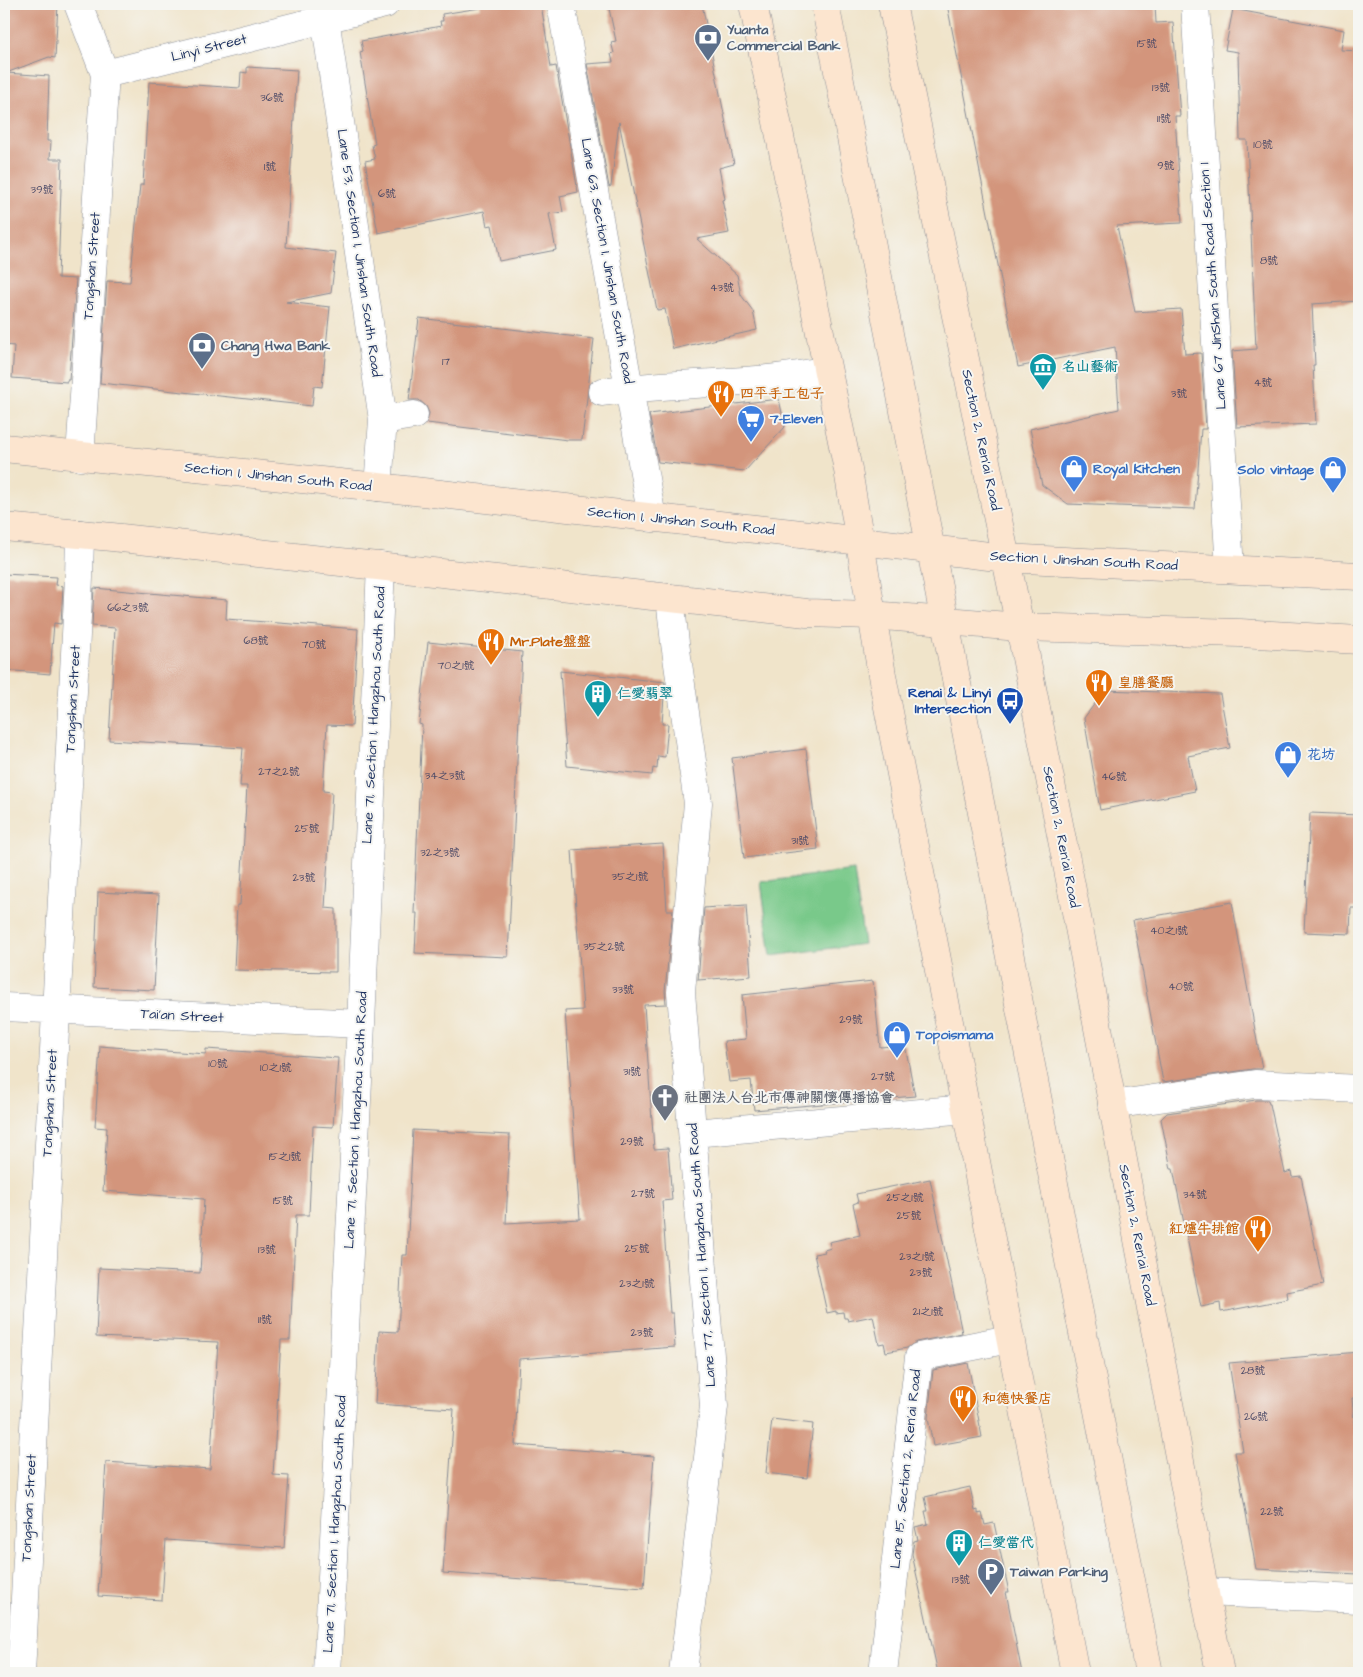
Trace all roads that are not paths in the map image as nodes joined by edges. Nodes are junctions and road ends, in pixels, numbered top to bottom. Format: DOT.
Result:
graph roads {
  1 [pos="78,4"];
  2 [pos="385,4"];
  3 [pos="561,4"];
  4 [pos="753,4"];
  5 [pos="825,4"];
  6 [pos="892,4"];
  7 [pos="1195,4"];
  8 [pos="324,12"];
  9 [pos="105,74"];
  10 [pos="827,370"];
  11 [pos="629,388"];
  12 [pos="602,392"];
  13 [pos="414,415"];
  14 [pos="384,420"];
  15 [pos="4,448"];
  16 [pos="80,457"];
  17 [pos="378,487"];
  18 [pos="652,518"];
  19 [pos="4,527"];
  20 [pos="80,534"];
  21 [pos="860,541"];
  22 [pos="931,550"];
  23 [pos="1006,558"];
  24 [pos="381,566"];
  25 [pos="1230,569"];
  26 [pos="1359,576"];
  27 [pos="670,598"];
  28 [pos="871,615"];
  29 [pos="945,621"];
  30 [pos="1020,627"];
  31 [pos="1359,640"];
  32 [pos="4,1007"];
  33 [pos="55,1010"];
  34 [pos="361,1024"];
  35 [pos="1359,1089"];
  36 [pos="1112,1105"];
  37 [pos="966,1109"];
  38 [pos="693,1133"];
  39 [pos="1009,1339"];
  40 [pos="1204,1592"];
  41 [pos="1359,1600"];
  42 [pos="21,1673"];
  43 [pos="327,1673"];
  44 [pos="683,1673"];
  45 [pos="883,1673"];
  46 [pos="1075,1673"];
  47 [pos="1149,1673"];
  48 [pos="1220,1673"];
  1 -- 9 [label="street"];
  2 -- 8 [label="street, Linyi Street"];
  3 -- 11 [label="street, Lane 63, Section 1, Jinshan South Road"];
  4 -- 10 [label="main road"];
  5 -- 22 [label="main road"];
  6 -- 23 [label="main road, Section 2, Ren’ai Road"];
  7 -- 25 [label="street, Lane 67 JinShan South Road Section 1"];
  8 -- 9 [label="street, Linyi Street"];
  8 -- 14 [label="street, Lane 53, Section 1, Jinshan South Road"];
  9 -- 16 [label="street, Tongshan Street"];
  10 -- 11 [label="street"];
  10 -- 21 [label="main road"];
  11 -- 12 [label="street"];
  11 -- 18 [label="street, Lane 63, Section 1, Jinshan South Road"];
  13 -- 14 [label="street"];
  14 -- 17 [label="street, Lane 53, Section 1, Jinshan South Road"];
  15 -- 16 [label="main road, Section 1, Jinshan South Road"];
  16 -- 17 [label="main road, Section 1, Jinshan South Road"];
  17 -- 18 [label="main road, Section 1, Jinshan South Road"];
  18 -- 21 [label="main road, Section 1, Jinshan South Road"];
  19 -- 20 [label="main road"];
  20 -- 24 [label="main road"];
  20 -- 33 [label="street, Tongshan Street"];
  21 -- 22 [label="main road, Section 1, Jinshan South Road"];
  21 -- 28 [label="main road"];
  22 -- 23 [label="main road, Section 1, Jinshan South Road"];
  22 -- 29 [label="main road"];
  23 -- 25 [label="main road, Section 1, Jinshan South Road"];
  23 -- 30 [label="main road, Section 2, Ren’ai Road"];
  24 -- 27 [label="main road"];
  24 -- 34 [label="street, Lane 71, Section 1, Hangzhou South Road"];
  25 -- 26 [label="main road, Section 1, Jinshan South Road"];
  27 -- 28 [label="main road"];
  27 -- 38 [label="street, Lane 77, Section 1, Hangzhou South Road"];
  28 -- 29 [label="main road"];
  28 -- 37 [label="main road"];
  29 -- 30 [label="main road"];
  29 -- 47 [label="main road"];
  30 -- 31 [label="main road"];
  30 -- 36 [label="main road, Section 2, Ren’ai Road"];
  32 -- 33 [label="street, Tai’an Street"];
  33 -- 34 [label="street, Tai’an Street"];
  33 -- 42 [label="street, Tongshan Street"];
  34 -- 43 [label="street, Lane 71, Section 1, Hangzhou South Road"];
  35 -- 36 [label="street"];
  36 -- 40 [label="main road, Section 2, Ren’ai Road"];
  37 -- 38 [label="street"];
  37 -- 39 [label="main road"];
  38 -- 44 [label="street, Lane 77, Section 1, Hangzhou South Road"];
  39 -- 45 [label="street, Lane 15, Section 2, Ren’ai Road"];
  39 -- 46 [label="main road"];
  40 -- 41 [label="street"];
  40 -- 48 [label="main road, Section 2, Ren’ai Road"];
}
